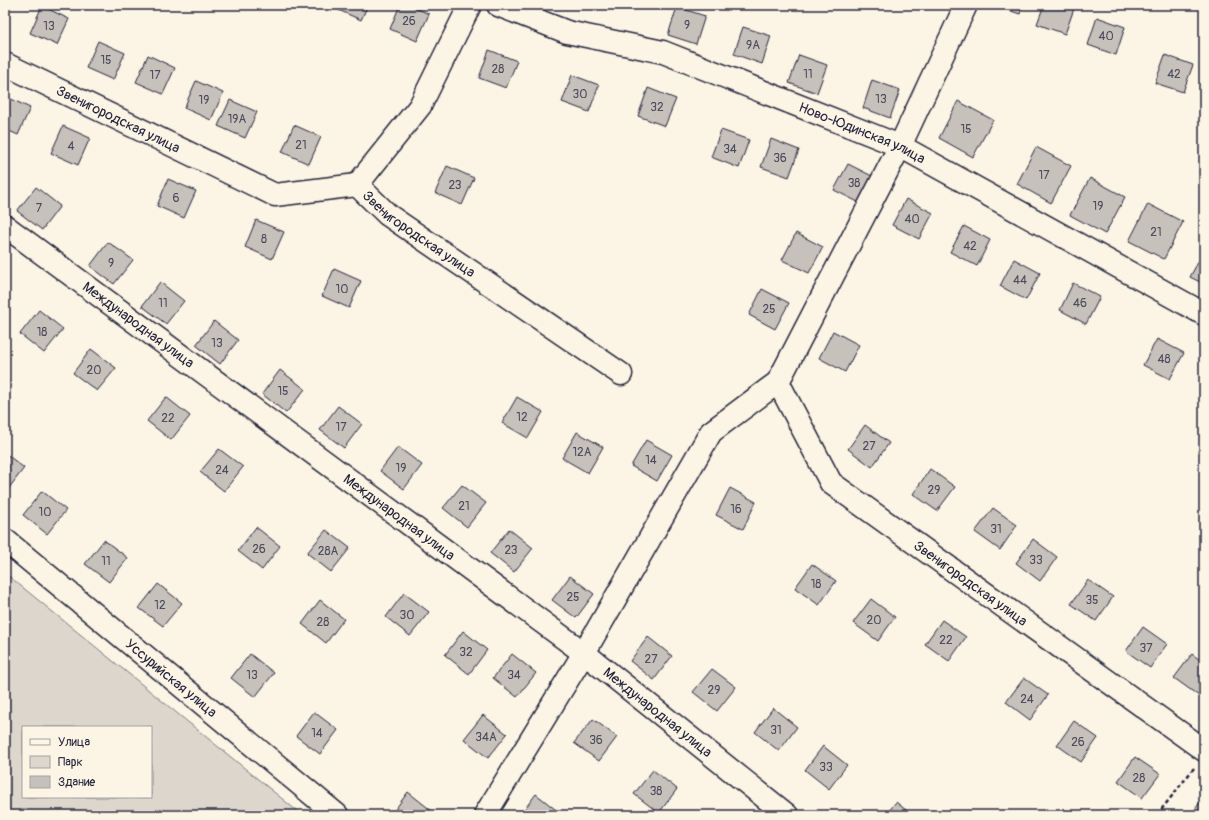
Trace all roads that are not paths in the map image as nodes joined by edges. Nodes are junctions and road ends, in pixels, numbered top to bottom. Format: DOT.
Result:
graph roads {
  1 [pos="470,5"];
  2 [pos="498,5"];
  3 [pos="966,5"];
  4 [pos="5,64"];
  5 [pos="900,146"];
  6 [pos="357,185"];
  7 [pos="5,226"];
  8 [pos="1204,314"];
  9 [pos="621,374"];
  10 [pos="778,382"];
  11 [pos="5,540"];
  12 [pos="584,653"];
  13 [pos="1199,758"];
  14 [pos="337,815"];
  15 [pos="485,815"];
  16 [pos="787,815"];
  1 -- 6 [label="street"];
  2 -- 5 [label="street, Ново-Юдинская улица"];
  3 -- 5 [label="street"];
  4 -- 6 [label="street, Звенигородская улица"];
  5 -- 8 [label="street, Ново-Юдинская улица"];
  5 -- 10 [label="street"];
  6 -- 9 [label="street, Звенигородская улица"];
  7 -- 12 [label="street, Международная улица"];
  10 -- 12 [label="street"];
  10 -- 13 [label="street, Звенигородская улица"];
  11 -- 14 [label="street, Уссурийская улица"];
  12 -- 15 [label="street"];
  12 -- 16 [label="street, Международная улица"];
}
